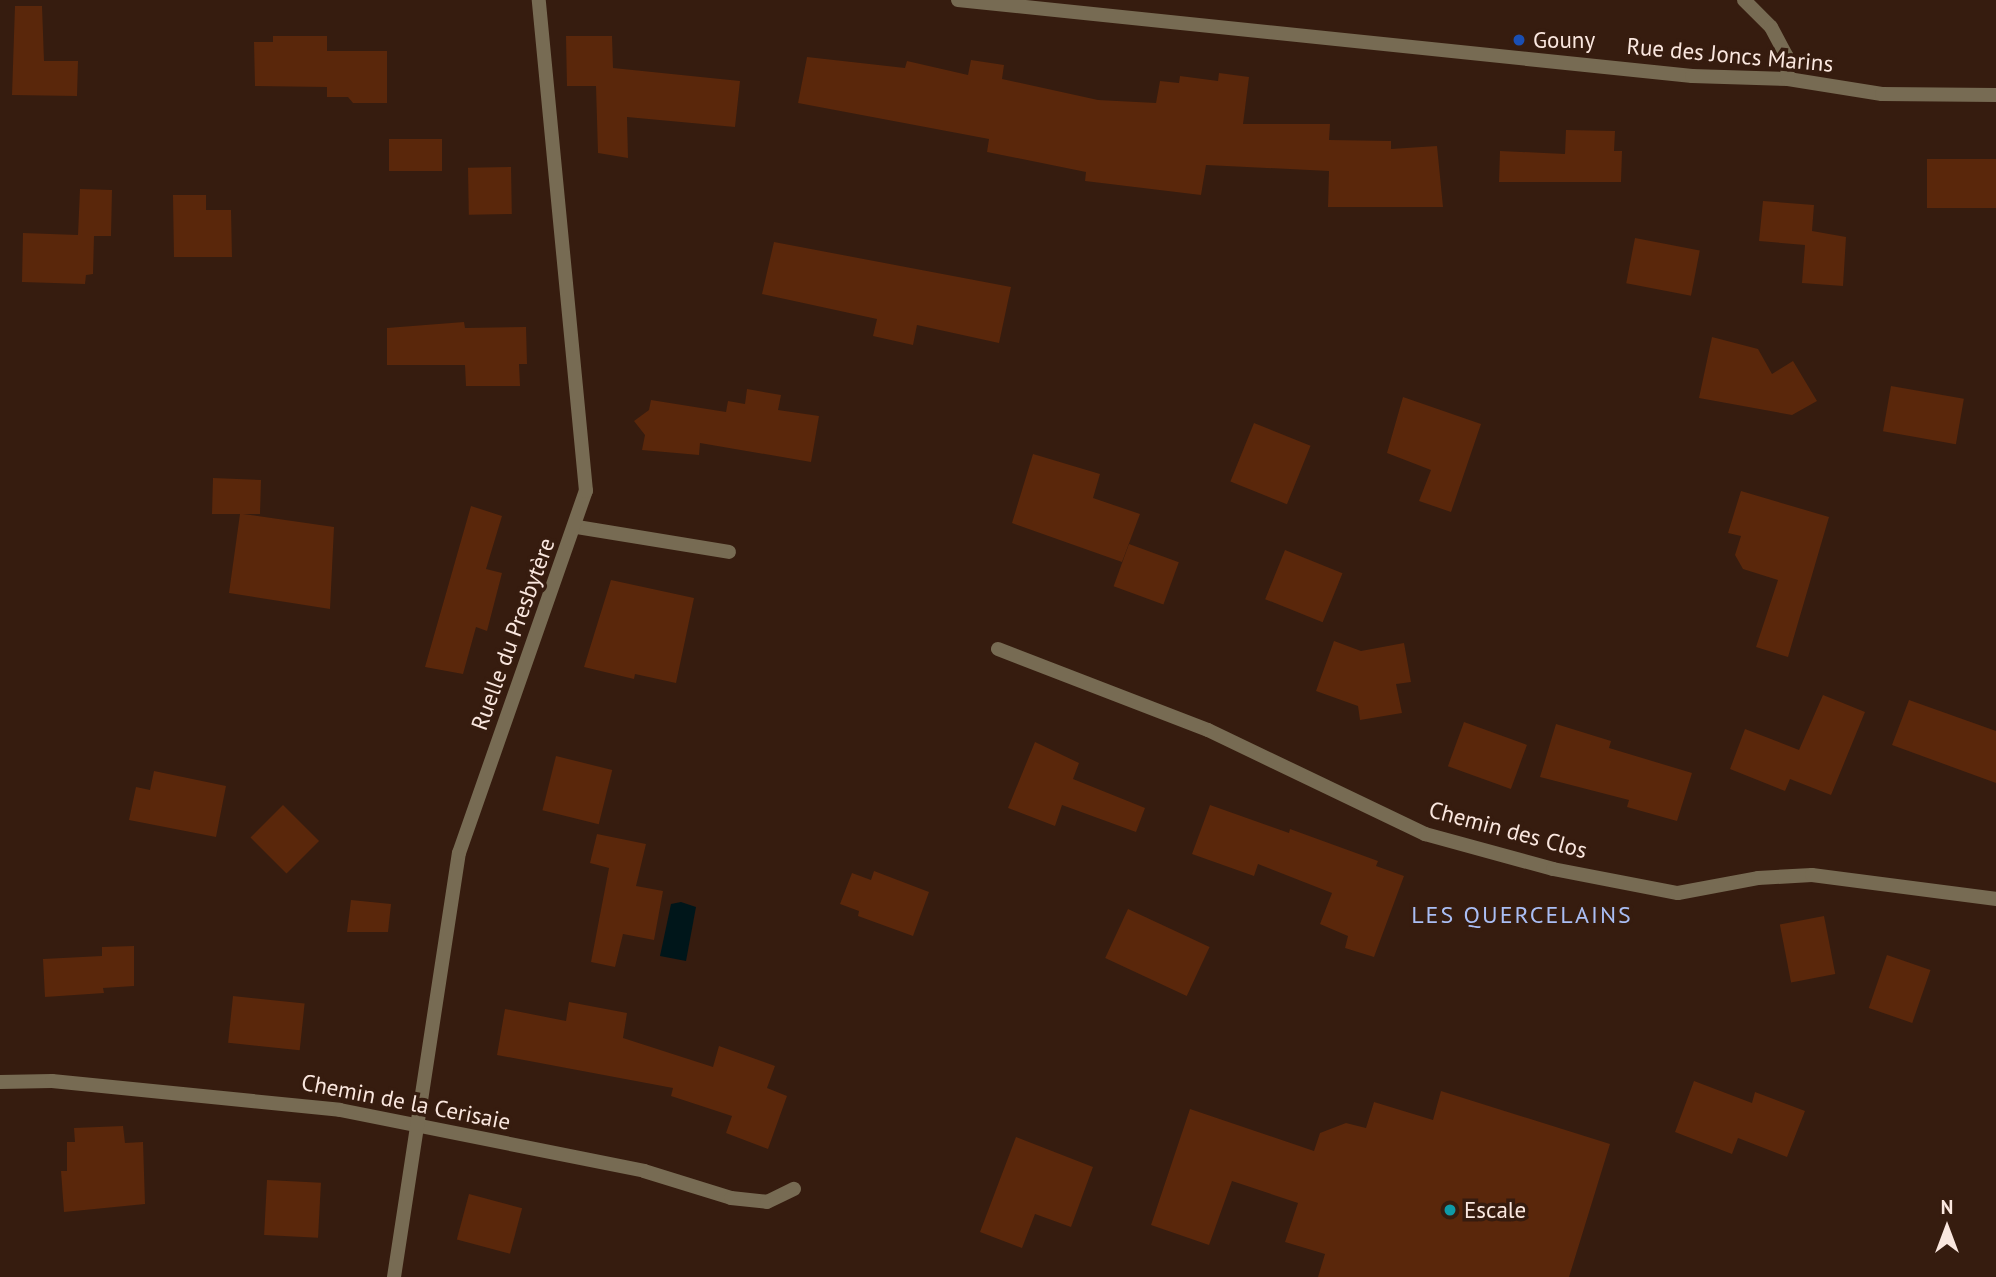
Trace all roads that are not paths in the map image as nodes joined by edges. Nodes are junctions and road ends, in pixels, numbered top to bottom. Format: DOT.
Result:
graph roads {
  1 [pos="539,0"];
  2 [pos="958,0"];
  3 [pos="1744,0"];
  4 [pos="1788,79"];
  5 [pos="1996,95"];
  6 [pos="576,527"];
  7 [pos="729,552"];
  8 [pos="998,649"];
  9 [pos="1996,899"];
  10 [pos="0,1082"];
  11 [pos="417,1125"];
  12 [pos="794,1189"];
  13 [pos="394,1277"];
  1 -- 6 [label="street, Ruelle du Presbytère"];
  2 -- 4 [label="street, Rue des Joncs Marins"];
  3 -- 4 [label="street"];
  4 -- 5 [label="street, Rue des Joncs Marins"];
  6 -- 7 [label="street"];
  6 -- 11 [label="street, Ruelle du Presbytère"];
  8 -- 9 [label="street, Chemin des Clos"];
  10 -- 11 [label="street, Chemin de la Cerisaie"];
  11 -- 12 [label="street, Chemin de la Cerisaie"];
  11 -- 13 [label="street, Ruelle du Presbytère"];
}
